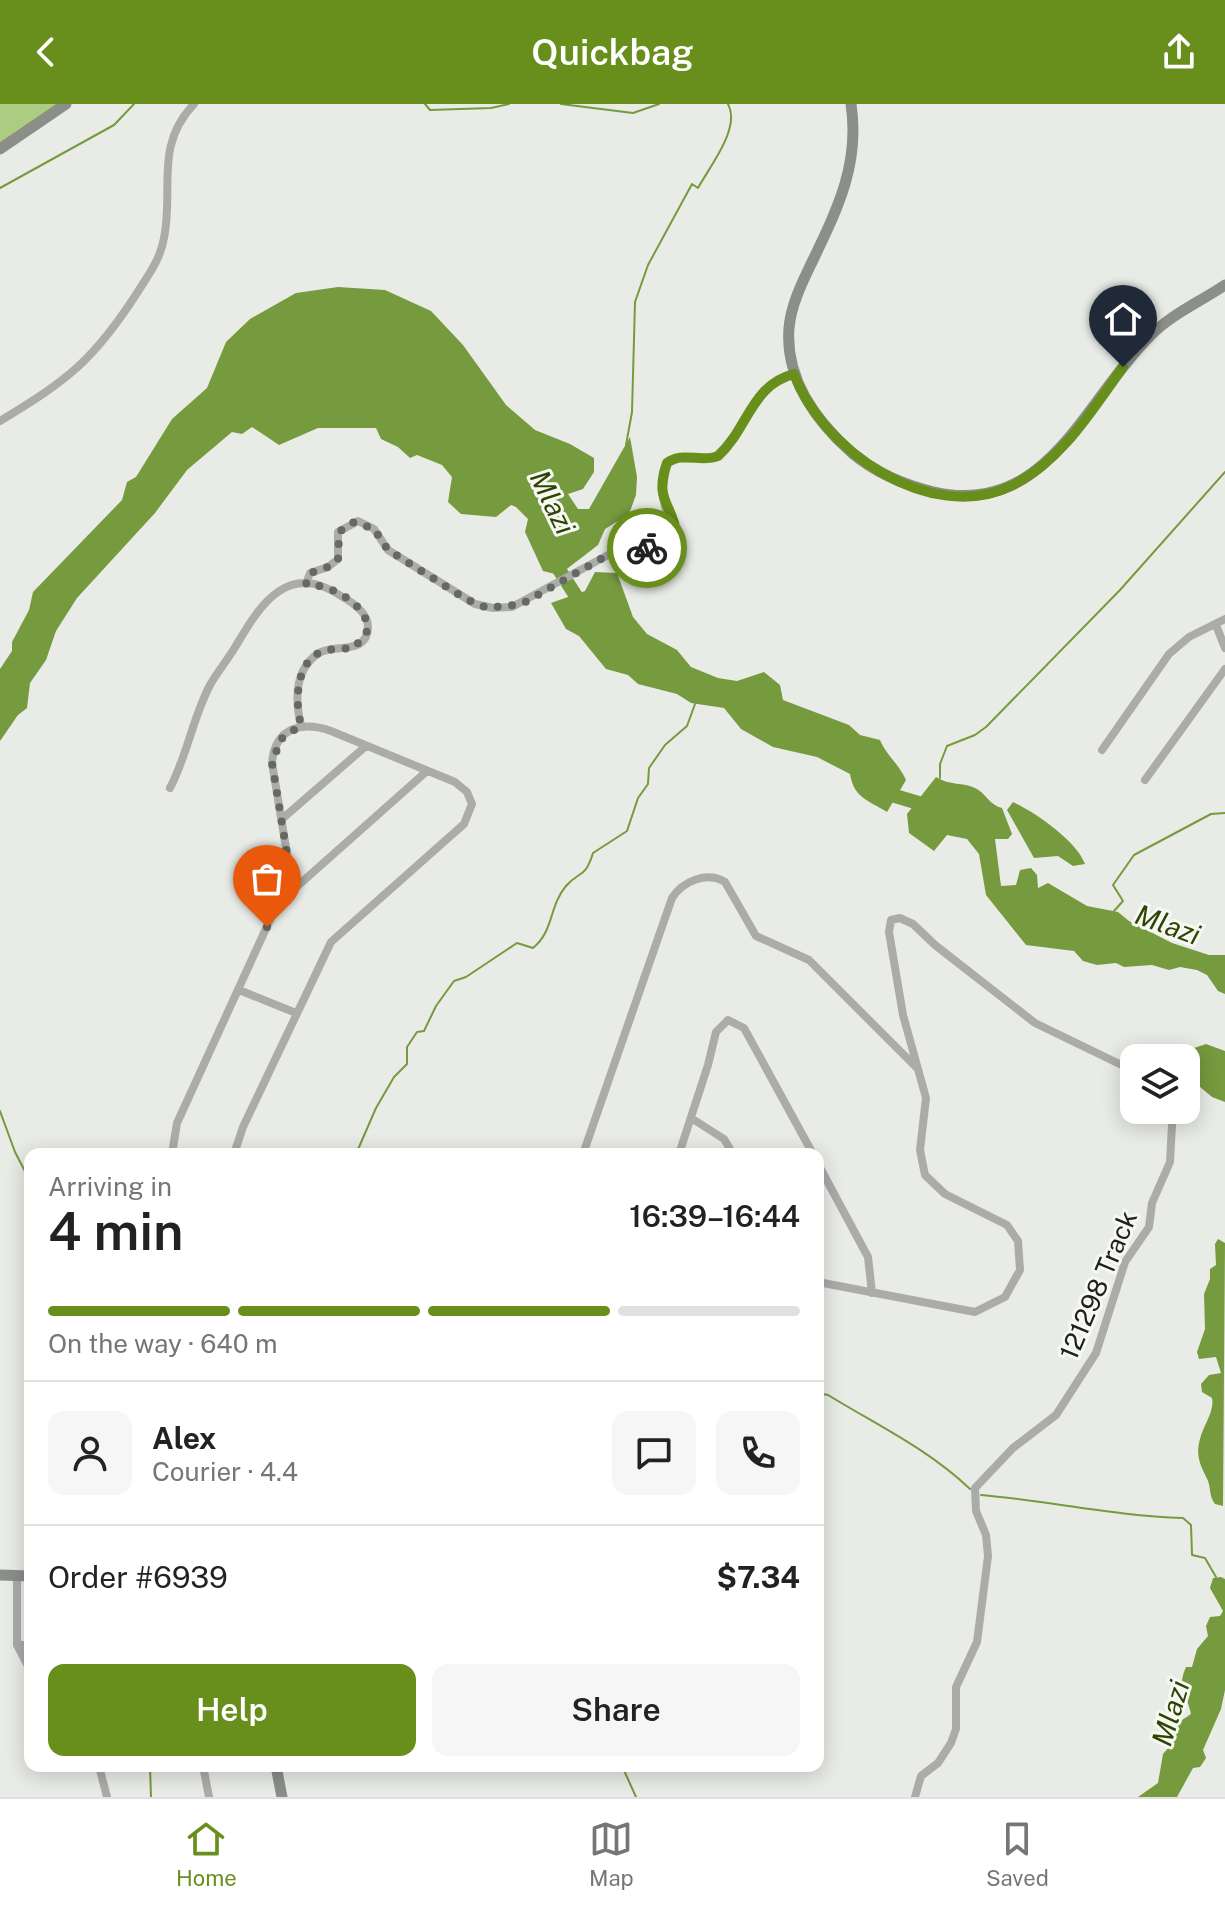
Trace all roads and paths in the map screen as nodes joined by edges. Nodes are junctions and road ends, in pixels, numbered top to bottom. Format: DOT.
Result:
graph roads {
  1 [pos="66,104"];
  2 [pos="194,104"];
  3 [pos="851,104"];
  4 [pos="0,149"];
  5 [pos="1225,285"];
  6 [pos="794,374"];
  7 [pos="0,421"];
  8 [pos="306,584"];
  9 [pos="1225,619"];
  10 [pos="1216,625"];
  11 [pos="1225,648"];
  12 [pos="1225,669"];
  13 [pos="301,725"];
  14 [pos="366,746"];
  15 [pos="1102,750"];
  16 [pos="427,771"];
  17 [pos="1145,780"];
  18 [pos="170,788"];
  19 [pos="282,819"];
  20 [pos="293,890"];
  21 [pos="239,990"];
  22 [pos="296,1013"];
  23 [pos="1120,1064"];
  24 [pos="917,1069"];
  25 [pos="691,1118"];
  26 [pos="1171,1124"];
  27 [pos="173,1148"];
  28 [pos="236,1148"];
  29 [pos="585,1148"];
  30 [pos="681,1148"];
  31 [pos="729,1148"];
  32 [pos="810,1148"];
  33 [pos="824,1175"];
  34 [pos="824,1283"];
  35 [pos="872,1293"];
  36 [pos="0,1575"];
  37 [pos="17,1575"];
  38 [pos="24,1576"];
  39 [pos="17,1645"];
  40 [pos="24,1645"];
  41 [pos="24,1658"];
  42 [pos="101,1772"];
  43 [pos="204,1772"];
  44 [pos="277,1772"];
  45 [pos="107,1797"];
  46 [pos="209,1797"];
  47 [pos="282,1797"];
  48 [pos="915,1797"];
  1 -- 4 [label="street"];
  2 -- 7 [label="street"];
  3 -- 6 [label="street"];
  5 -- 6 [label="street"];
  6 -- 8 [label="street"];
  8 -- 13 [label="street"];
  8 -- 18 [label="street"];
  9 -- 10 [label="street"];
  10 -- 11 [label="street"];
  10 -- 15 [label="street"];
  12 -- 17 [label="street"];
  13 -- 14 [label="street"];
  13 -- 19 [label="street"];
  14 -- 16 [label="street"];
  14 -- 19 [label="street"];
  16 -- 20 [label="street"];
  16 -- 22 [label="street"];
  19 -- 20 [label="street"];
  20 -- 21 [label="street"];
  21 -- 22 [label="street"];
  21 -- 27 [label="street"];
  22 -- 28 [label="street"];
  23 -- 24 [label="street"];
  24 -- 29 [label="street"];
  24 -- 35 [label="street"];
  25 -- 30 [label="street"];
  25 -- 31 [label="street"];
  25 -- 32 [label="street"];
  26 -- 48 [label="street, 121298 Track"];
  33 -- 35 [label="street"];
  34 -- 35 [label="street"];
  36 -- 37 [label="street"];
  37 -- 38 [label="street"];
  37 -- 39 [label="street"];
  39 -- 40 [label="street"];
  39 -- 41 [label="street"];
  42 -- 45 [label="street"];
  43 -- 46 [label="street"];
  44 -- 47 [label="street"];
}
